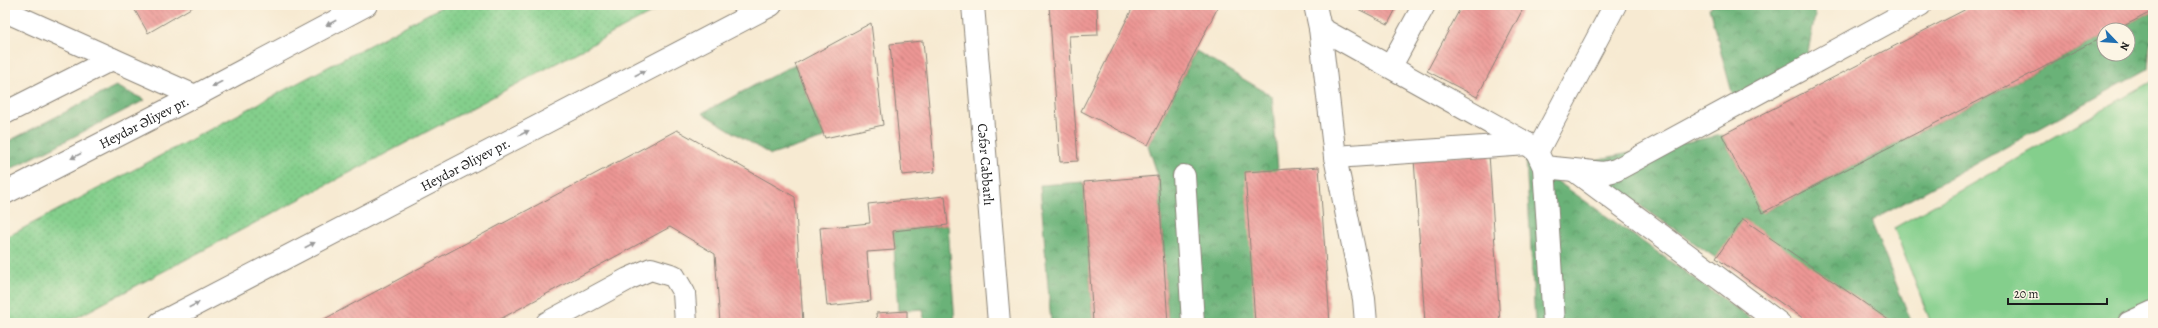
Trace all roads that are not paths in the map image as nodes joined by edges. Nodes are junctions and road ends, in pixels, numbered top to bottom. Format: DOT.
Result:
graph roads {
  1 [pos="366,5"];
  2 [pos="771,5"];
  3 [pos="973,5"];
  4 [pos="1316,5"];
  5 [pos="1424,5"];
  6 [pos="1615,5"];
  7 [pos="1920,5"];
  8 [pos="5,11"];
  9 [pos="1320,28"];
  10 [pos="112,59"];
  11 [pos="1391,66"];
  12 [pos="195,96"];
  13 [pos="5,112"];
  14 [pos="1536,154"];
  15 [pos="1335,157"];
  16 [pos="1574,170"];
  17 [pos="1184,176"];
  18 [pos="5,192"];
  19 [pos="2153,312"];
  20 [pos="167,321"];
  21 [pos="547,323"];
  22 [pos="686,323"];
  23 [pos="999,323"];
  24 [pos="1193,323"];
  25 [pos="1366,323"];
  26 [pos="1554,323"];
  27 [pos="1779,323"];
  28 [pos="2129,323"];
  1 -- 12 [label="main road, Heydər Əliyev pr., one-way"];
  20 -- 2 [label="main road, Heydər Əliyev pr., one-way"];
  3 -- 23 [label="main road, Cəfər Cabbarlı"];
  4 -- 9 [label="main road"];
  5 -- 11 [label="main road"];
  6 -- 14 [label="main road"];
  7 -- 16 [label="main road"];
  8 -- 10 [label="main road"];
  9 -- 11 [label="main road"];
  9 -- 15 [label="main road"];
  10 -- 12 [label="main road"];
  10 -- 13 [label="main road"];
  11 -- 14 [label="main road"];
  12 -- 18 [label="main road, Heydər Əliyev pr., one-way"];
  14 -- 15 [label="main road"];
  14 -- 16 [label="main road"];
  14 -- 26 [label="main road"];
  15 -- 25 [label="main road"];
  16 -- 27 [label="main road"];
  17 -- 24 [label="main road"];
  19 -- 28 [label="main road"];
  21 -- 22 [label="main road"];
}
